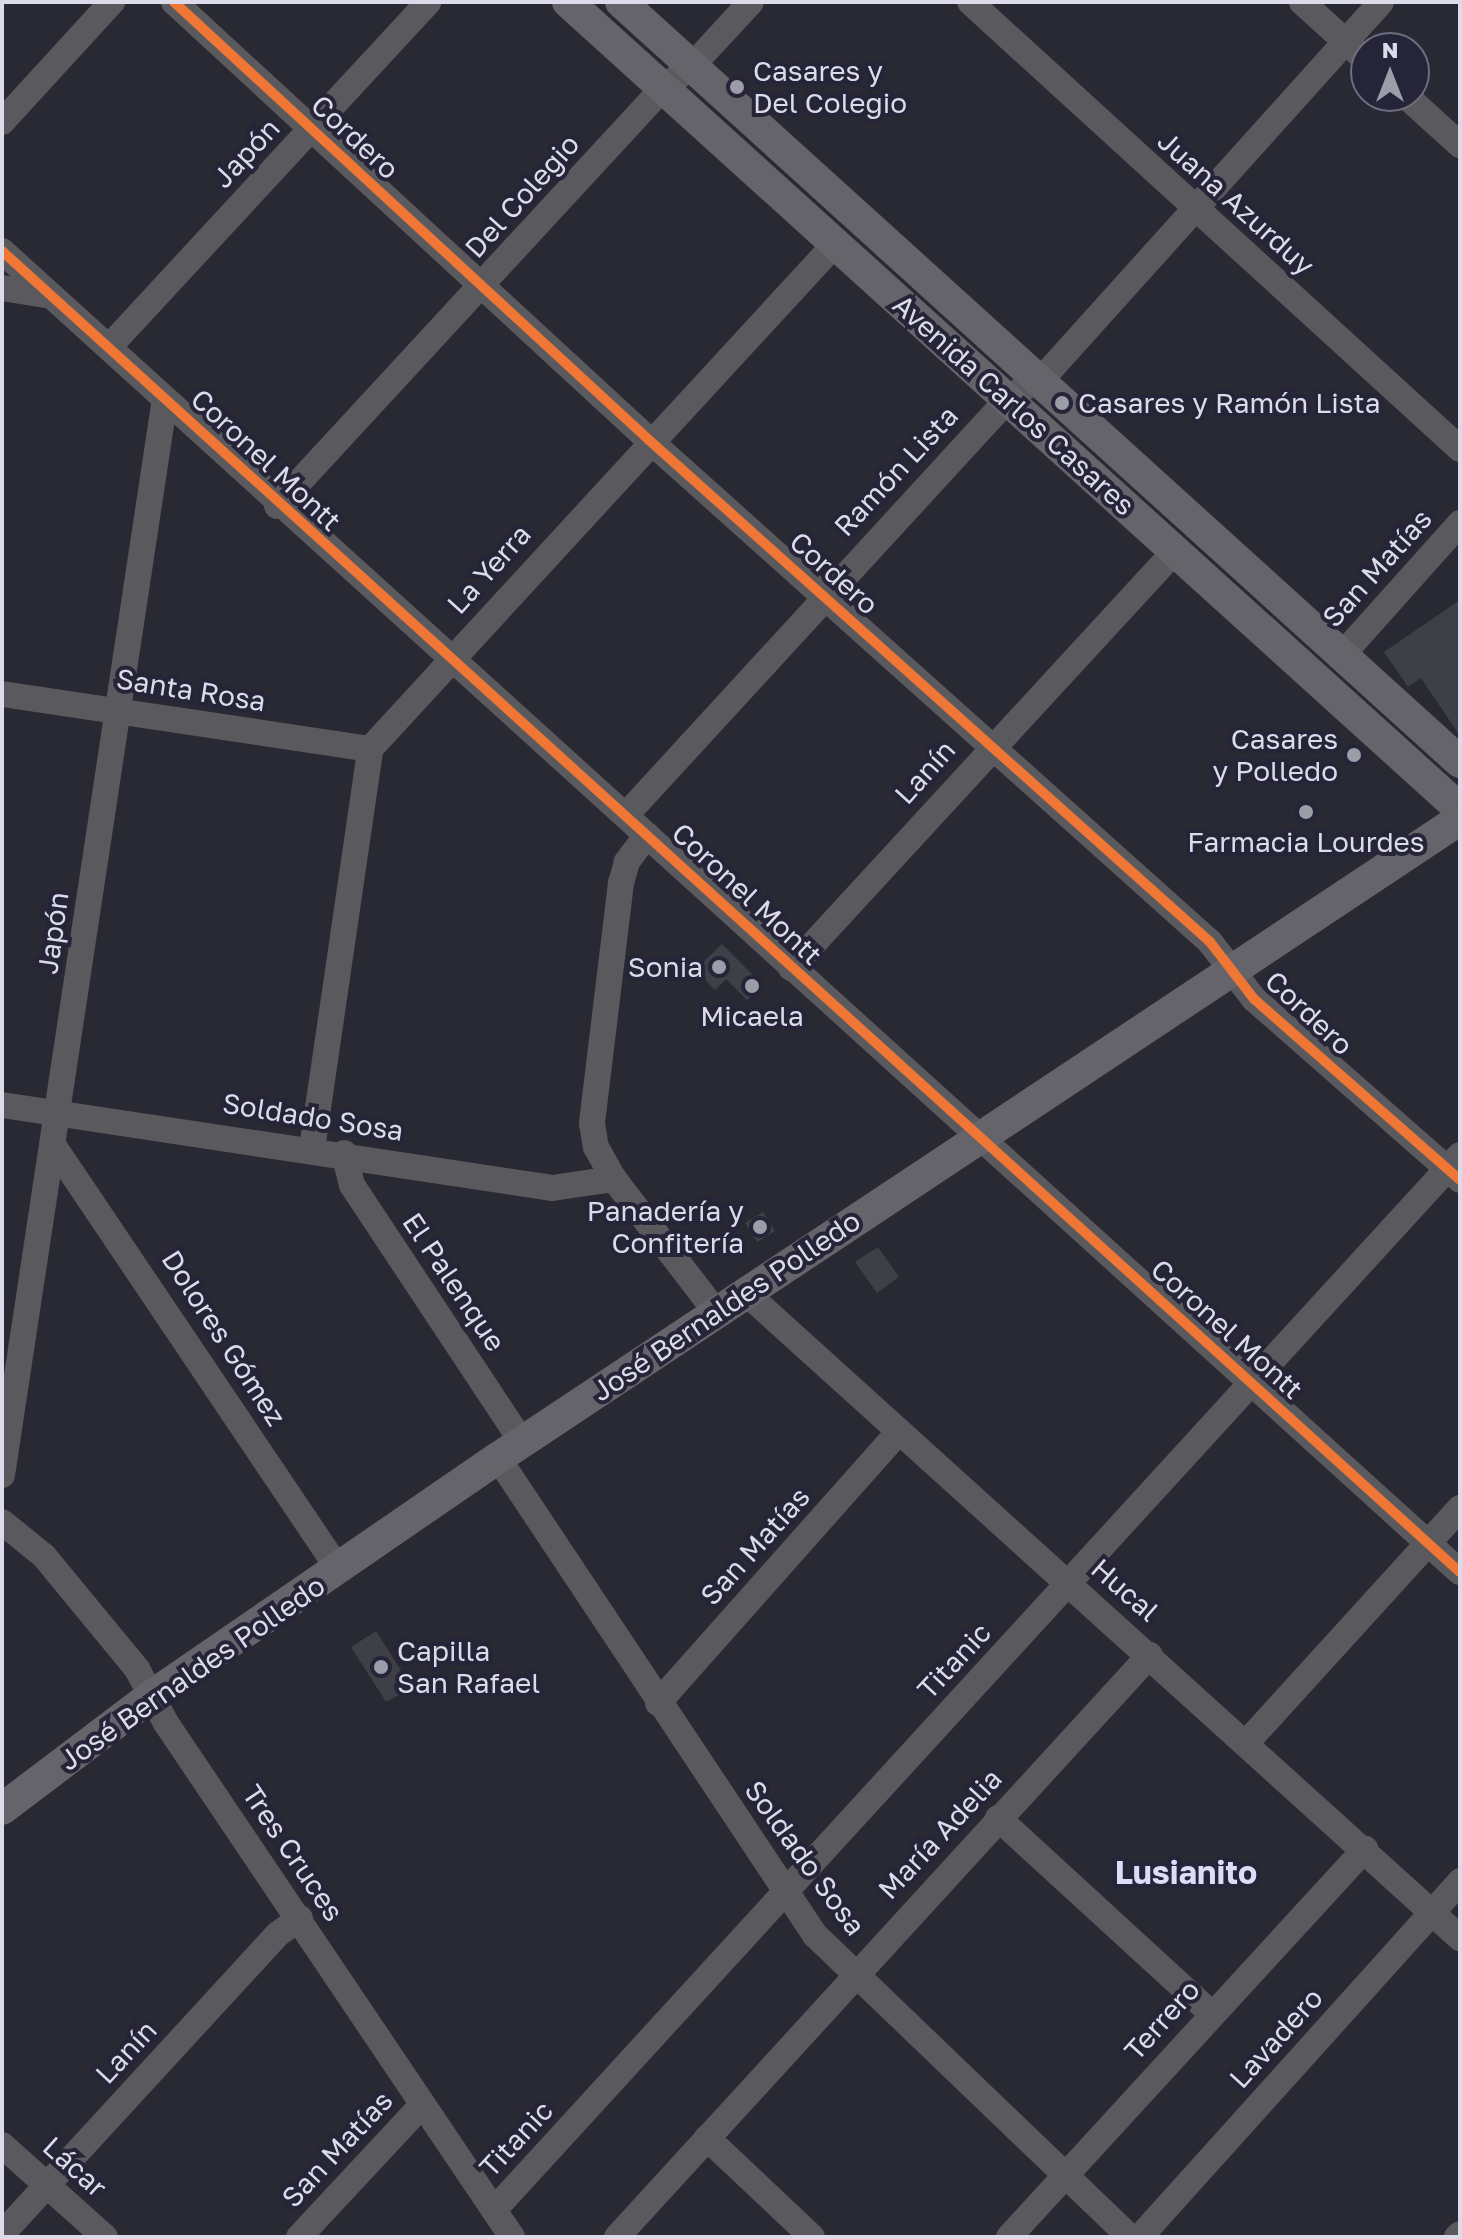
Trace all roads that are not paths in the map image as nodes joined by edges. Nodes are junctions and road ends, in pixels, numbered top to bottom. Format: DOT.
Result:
graph roads {
  1 [pos="112,2"];
  2 [pos="174,2"];
  3 [pos="428,2"];
  4 [pos="568,2"];
  5 [pos="621,2"];
  6 [pos="751,2"];
  7 [pos="970,2"];
  8 [pos="1302,2"];
  9 [pos="1381,2"];
  10 [pos="1345,41"];
  11 [pos="1350,46"];
  12 [pos="691,67"];
  13 [pos="663,88"];
  14 [pos="1424,112"];
  15 [pos="2,122"];
  16 [pos="312,130"];
  17 [pos="1460,145"];
  18 [pos="1195,210"];
  19 [pos="835,244"];
  20 [pos="2,251"];
  21 [pos="483,286"];
  22 [pos="2,288"];
  23 [pos="46,295"];
  24 [pos="109,347"];
  25 [pos="1038,381"];
  26 [pos="1009,398"];
  27 [pos="165,399"];
  28 [pos="649,440"];
  29 [pos="1460,449"];
  30 [pos="277,506"];
  31 [pos="1460,523"];
  32 [pos="1175,551"];
  33 [pos="823,596"];
  34 [pos="1342,655"];
  35 [pos="451,660"];
  36 [pos="2,694"];
  37 [pos="118,711"];
  38 [pos="993,746"];
  39 [pos="370,749"];
  40 [pos="1460,762"];
  41 [pos="1460,809"];
  42 [pos="626,815"];
  43 [pos="1460,819"];
  44 [pos="647,835"];
  45 [pos="791,968"];
  46 [pos="1231,970"];
  47 [pos="2,1105"];
  48 [pos="58,1112"];
  49 [pos="981,1137"];
  50 [pos="53,1145"];
  51 [pos="312,1149"];
  52 [pos="344,1153"];
  53 [pos="1456,1168"];
  54 [pos="614,1179"];
  55 [pos="745,1292"];
  56 [pos="716,1312"];
  57 [pos="1252,1385"];
  58 [pos="899,1432"];
  59 [pos="510,1450"];
  60 [pos="2,1475"];
  61 [pos="1460,1508"];
  62 [pos="2,1522"];
  63 [pos="1428,1543"];
  64 [pos="339,1570"];
  65 [pos="1460,1572"];
  66 [pos="1069,1583"];
  67 [pos="1150,1655"];
  68 [pos="150,1697"];
  69 [pos="658,1703"];
  70 [pos="1248,1741"];
  71 [pos="2,1809"];
  72 [pos="998,1818"];
  73 [pos="1365,1849"];
  74 [pos="1460,1881"];
  75 [pos="784,1894"];
  76 [pos="1432,1912"];
  77 [pos="300,1918"];
  78 [pos="1460,1938"];
  79 [pos="853,1976"];
  80 [pos="1211,2013"];
  81 [pos="422,2105"];
  82 [pos="707,2138"];
  83 [pos="2,2145"];
  84 [pos="1064,2176"];
  85 [pos="47,2185"];
  86 [pos="494,2210"];
  87 [pos="2,2234"];
  88 [pos="105,2237"];
  89 [pos="299,2237"];
  90 [pos="512,2237"];
  91 [pos="617,2237"];
  92 [pos="812,2237"];
  93 [pos="1009,2237"];
  94 [pos="1130,2237"];
  95 [pos="1140,2237"];
  1 -- 15 [label="street"];
  2 -- 16 [label="street, Cordero"];
  3 -- 16 [label="street, Japón"];
  4 -- 13 [label="main road, Avenida Carlos Casares"];
  5 -- 12 [label="main road, Avenida Carlos Casares"];
  6 -- 12 [label="street, Del Colegio"];
  7 -- 18 [label="street, Juana Azurduy"];
  8 -- 10 [label="street"];
  9 -- 10 [label="street, Ramón Lista"];
  10 -- 11 [label="street"];
  10 -- 18 [label="street, Ramón Lista"];
  12 -- 13 [label="street, Del Colegio"];
  12 -- 25 [label="main road, Avenida Carlos Casares"];
  13 -- 19 [label="main road, Avenida Carlos Casares"];
  13 -- 21 [label="street, Del Colegio"];
  14 -- 17 [label="street"];
  16 -- 21 [label="street, Cordero"];
  16 -- 24 [label="street, Japón"];
  18 -- 25 [label="street, Ramón Lista"];
  18 -- 29 [label="street, Juana Azurduy"];
  19 -- 26 [label="main road, Avenida Carlos Casares"];
  19 -- 28 [label="street, La Yerra"];
  20 -- 23 [label="street, Coronel Montt"];
  21 -- 28 [label="street, Cordero"];
  21 -- 30 [label="street, Del Colegio"];
  22 -- 23 [label="street"];
  23 -- 24 [label="street, Coronel Montt"];
  24 -- 27 [label="street, Coronel Montt"];
  25 -- 26 [label="street, Ramón Lista"];
  25 -- 34 [label="main road, Avenida Carlos Casares"];
  26 -- 32 [label="main road, Avenida Carlos Casares"];
  26 -- 33 [label="street, Ramón Lista"];
  27 -- 30 [label="street, Coronel Montt"];
  27 -- 37 [label="street, Japón"];
  28 -- 33 [label="street, Cordero"];
  28 -- 35 [label="street, La Yerra"];
  30 -- 35 [label="street, Coronel Montt"];
  31 -- 34 [label="street, San Matías"];
  32 -- 38 [label="street, Lanín"];
  32 -- 41 [label="main road, Avenida Carlos Casares"];
  33 -- 38 [label="street, Cordero"];
  33 -- 42 [label="street, Ramón Lista"];
  34 -- 40 [label="main road, Avenida Carlos Casares"];
  35 -- 39 [label="street, La Yerra"];
  35 -- 42 [label="street, Coronel Montt"];
  36 -- 37 [label="street, Santa Rosa"];
  37 -- 39 [label="street, Santa Rosa"];
  37 -- 48 [label="street, Japón"];
  38 -- 45 [label="street, Lanín"];
  38 -- 46 [label="street, Cordero"];
  39 -- 51 [label="street"];
  42 -- 44 [label="street, Coronel Montt"];
  43 -- 46 [label="main road, José Bernaldes Polledo"];
  44 -- 45 [label="street, Coronel Montt"];
  44 -- 54 [label="street"];
  45 -- 49 [label="street, Coronel Montt"];
  46 -- 49 [label="main road, José Bernaldes Polledo"];
  46 -- 53 [label="street, Cordero"];
  47 -- 48 [label="street, Soldado Sosa"];
  48 -- 50 [label="street, Japón"];
  48 -- 51 [label="street, Soldado Sosa"];
  49 -- 55 [label="main road, José Bernaldes Polledo"];
  49 -- 57 [label="street, Coronel Montt"];
  50 -- 60 [label="street, Japón"];
  50 -- 64 [label="street, Dolores Gómez"];
  51 -- 52 [label="street, Soldado Sosa"];
  52 -- 54 [label="street, Soldado Sosa"];
  52 -- 59 [label="street, El Palenque"];
  53 -- 57 [label="street, Titanic"];
  54 -- 56 [label="street"];
  55 -- 56 [label="main road, José Bernaldes Polledo"];
  55 -- 58 [label="street, Hucal"];
  56 -- 59 [label="main road, José Bernaldes Polledo"];
  57 -- 63 [label="street, Coronel Montt"];
  57 -- 66 [label="street, Titanic"];
  58 -- 66 [label="street, Hucal"];
  58 -- 69 [label="street, San Matías"];
  59 -- 64 [label="main road, José Bernaldes Polledo"];
  59 -- 69 [label="street, Soldado Sosa"];
  61 -- 63 [label="street"];
  62 -- 68 [label="street, Tres Cruces"];
  63 -- 65 [label="street, Coronel Montt"];
  63 -- 70 [label="street"];
  64 -- 68 [label="main road, José Bernaldes Polledo"];
  66 -- 67 [label="street, Hucal"];
  66 -- 75 [label="street, Titanic"];
  67 -- 70 [label="street, Hucal"];
  67 -- 72 [label="street, María Adelia"];
  68 -- 71 [label="main road, José Bernaldes Polledo"];
  68 -- 77 [label="street, Tres Cruces"];
  69 -- 75 [label="street, Soldado Sosa"];
  70 -- 73 [label="street, Hucal"];
  72 -- 79 [label="street, María Adelia"];
  72 -- 80 [label="street"];
  73 -- 76 [label="street, Hucal"];
  73 -- 80 [label="street, Terrero"];
  74 -- 76 [label="street, Lavadero"];
  75 -- 79 [label="street, Soldado Sosa"];
  75 -- 86 [label="street, Titanic"];
  76 -- 78 [label="street, Hucal"];
  76 -- 95 [label="street, Lavadero"];
  77 -- 81 [label="street, Tres Cruces"];
  77 -- 85 [label="street, Lanín"];
  79 -- 82 [label="street, María Adelia"];
  79 -- 84 [label="street, Soldado Sosa"];
  80 -- 84 [label="street, Terrero"];
  81 -- 86 [label="street, Tres Cruces"];
  81 -- 89 [label="street, San Matías"];
  82 -- 91 [label="street, María Adelia"];
  82 -- 92 [label="street"];
  83 -- 85 [label="street, Lácar"];
  84 -- 93 [label="street, Terrero"];
  84 -- 94 [label="street, Soldado Sosa"];
  85 -- 87 [label="street, Lanín"];
  85 -- 88 [label="street, Lácar"];
  86 -- 90 [label="street, Tres Cruces"];
}
